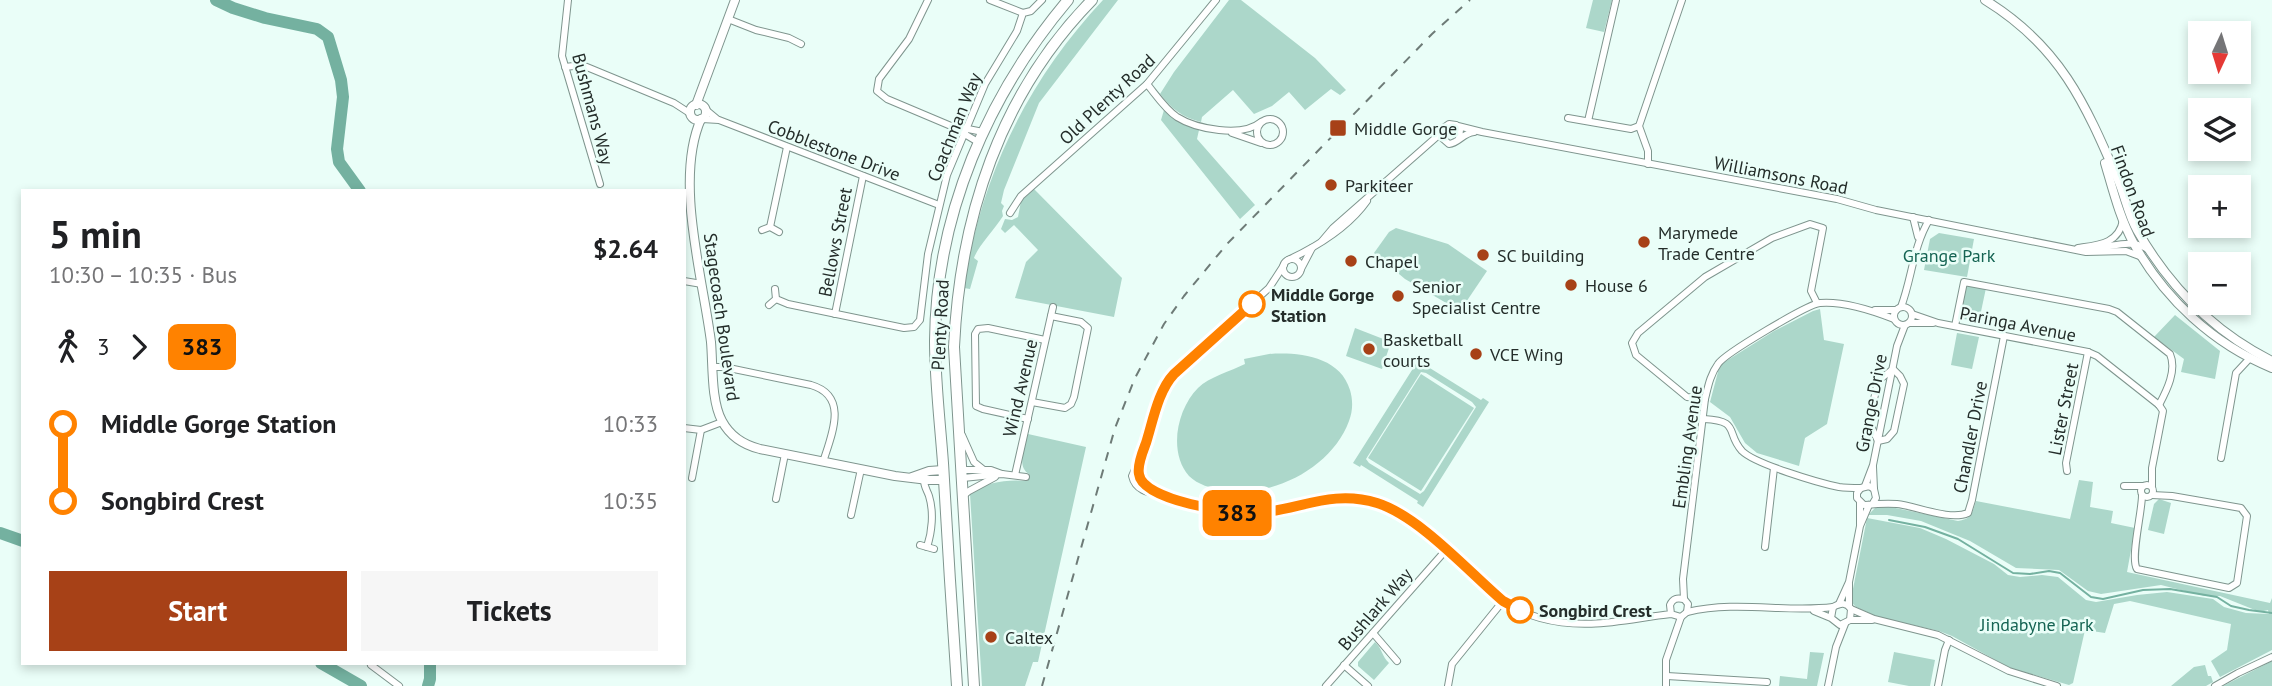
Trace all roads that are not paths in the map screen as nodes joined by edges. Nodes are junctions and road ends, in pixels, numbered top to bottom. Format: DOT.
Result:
graph roads {
  1 [pos="568,0"];
  2 [pos="735,0"];
  3 [pos="929,0"];
  4 [pos="990,0"];
  5 [pos="1042,0"];
  6 [pos="1068,0"];
  7 [pos="1092,0"];
  8 [pos="1216,0"];
  9 [pos="1616,0"];
  10 [pos="1682,0"];
  11 [pos="1985,0"];
  12 [pos="1023,13"];
  13 [pos="728,19"];
  14 [pos="801,44"];
  15 [pos="565,67"];
  16 [pos="1147,84"];
  17 [pos="674,103"];
  18 [pos="700,107"];
  19 [pos="691,115"];
  20 [pos="1568,118"];
  21 [pos="701,119"];
  22 [pos="719,120"];
  23 [pos="1588,121"];
  24 [pos="1261,122"];
  25 [pos="1454,125"];
  26 [pos="1639,126"];
  27 [pos="2096,130"];
  28 [pos="965,131"];
  29 [pos="1227,131"];
  30 [pos="1482,132"];
  31 [pos="1441,133"];
  32 [pos="980,137"];
  33 [pos="1460,138"];
  34 [pos="695,140"];
  35 [pos="1447,143"];
  36 [pos="1266,144"];
  37 [pos="787,147"];
  38 [pos="1421,150"];
  39 [pos="1648,164"];
  40 [pos="863,176"];
  41 [pos="600,184"];
  42 [pos="1373,194"];
  43 [pos="939,205"];
  44 [pos="1010,213"];
  45 [pos="1913,217"];
  46 [pos="1929,220"];
  47 [pos="2123,220"];
  48 [pos="770,227"];
  49 [pos="2136,229"];
  50 [pos="762,230"];
  51 [pos="779,232"];
  52 [pos="1918,237"];
  53 [pos="1324,239"];
  54 [pos="2134,244"];
  55 [pos="1313,247"];
  56 [pos="2073,249"];
  57 [pos="2126,251"];
  58 [pos="2151,251"];
  59 [pos="2142,257"];
  60 [pos="1286,263"];
  61 [pos="1301,269"];
  62 [pos="1293,277"];
  63 [pos="686,281"];
  64 [pos="702,284"];
  65 [pos="1909,285"];
  66 [pos="1269,288"];
  67 [pos="775,289"];
  68 [pos="776,299"];
  69 [pos="1817,303"];
  70 [pos="769,305"];
  71 [pos="1053,307"];
  72 [pos="1898,309"];
  73 [pos="1870,310"];
  74 [pos="1910,311"];
  75 [pos="835,314"];
  76 [pos="1051,316"];
  77 [pos="1895,321"];
  78 [pos="1938,323"];
  79 [pos="1907,324"];
  80 [pos="1955,326"];
  81 [pos="2004,336"];
  82 [pos="1045,340"];
  83 [pos="1897,346"];
  84 [pos="2088,352"];
  85 [pos="2250,358"];
  86 [pos="2272,361"];
  87 [pos="2272,368"];
  88 [pos="713,369"];
  89 [pos="1893,369"];
  90 [pos="1705,399"];
  91 [pos="1032,401"];
  92 [pos="2159,405"];
  93 [pos="1028,419"];
  94 [pos="1704,419"];
  95 [pos="722,420"];
  96 [pos="686,428"];
  97 [pos="702,430"];
  98 [pos="959,431"];
  99 [pos="1878,441"];
  100 [pos="785,454"];
  101 [pos="2221,458"];
  102 [pos="825,462"];
  103 [pos="1873,465"];
  104 [pos="1774,468"];
  105 [pos="861,469"];
  106 [pos="984,470"];
  107 [pos="2067,471"];
  108 [pos="963,474"];
  109 [pos="943,475"];
  110 [pos="999,475"];
  111 [pos="1015,475"];
  112 [pos="924,476"];
  113 [pos="1026,477"];
  114 [pos="692,478"];
  115 [pos="1841,487"];
  116 [pos="1863,487"];
  117 [pos="1875,491"];
  118 [pos="2147,491"];
  119 [pos="963,496"];
  120 [pos="776,499"];
  121 [pos="1858,500"];
  122 [pos="1871,504"];
  123 [pos="1898,504"];
  124 [pos="851,515"];
  125 [pos="1860,526"];
  126 [pos="927,547"];
  127 [pos="1765,547"];
  128 [pos="1446,550"];
  129 [pos="1849,582"];
  130 [pos="1683,600"];
  131 [pos="1503,601"];
  132 [pos="1670,605"];
  133 [pos="1836,605"];
  134 [pos="1708,608"];
  135 [pos="1850,608"];
  136 [pos="1812,610"];
  137 [pos="1678,615"];
  138 [pos="1649,616"];
  139 [pos="1874,620"];
  140 [pos="1833,621"];
  141 [pos="1848,622"];
  142 [pos="1373,633"];
  143 [pos="1949,640"];
  144 [pos="1836,647"];
  145 [pos="2272,657"];
  146 [pos="1397,661"];
  147 [pos="372,665"];
  148 [pos="1344,665"];
  149 [pos="1667,676"];
  150 [pos="1767,682"];
  151 [pos="399,686"];
  152 [pos="957,686"];
  153 [pos="975,686"];
  154 [pos="1326,686"];
  155 [pos="1368,686"];
  156 [pos="1448,686"];
  157 [pos="1666,686"];
  158 [pos="1828,686"];
  159 [pos="1938,686"];
  160 [pos="2057,686"];
  161 [pos="2215,686"];
  1 -- 15 [label="street, Bushmans Way"];
  2 -- 13 [label="street"];
  3 -- 28 [label="street"];
  4 -- 12 [label="street"];
  5 -- 12 [label="street"];
  6 -- 32 [label="highway, Plenty Road"];
  7 -- 98 [label="highway, Plenty Road"];
  8 -- 16 [label="street, Old Plenty Road"];
  9 -- 23 [label="street"];
  10 -- 26 [label="street"];
  11 -- 27 [label="street, Findon Road"];
  12 -- 28 [label="street, Coachman Way"];
  13 -- 14 [label="street"];
  13 -- 18 [label="street"];
  15 -- 17 [label="street"];
  15 -- 41 [label="street, Bushmans Way"];
  16 -- 29 [label="street"];
  16 -- 44 [label="street, Old Plenty Road"];
  17 -- 18 [label="street"];
  17 -- 19 [label="street"];
  18 -- 19 [label="street"];
  18 -- 21 [label="street, Stagecoach Boulevard"];
  18 -- 22 [label="street, Cobblestone Drive"];
  19 -- 21 [label="street"];
  19 -- 34 [label="street, Stagecoach Boulevard"];
  20 -- 23 [label="street"];
  21 -- 22 [label="street, Cobblestone Drive"];
  21 -- 34 [label="street, Stagecoach Boulevard"];
  22 -- 37 [label="street, Cobblestone Drive"];
  23 -- 26 [label="street"];
  24 -- 29 [label="street"];
  24 -- 36 [label="street"];
  24 -- 36 [label="street"];
  25 -- 30 [label="street, Williamsons Road"];
  25 -- 31 [label="street"];
  25 -- 33 [label="street"];
  26 -- 39 [label="street"];
  27 -- 47 [label="street, Findon Road"];
  27 -- 49 [label="street, Findon Road"];
  28 -- 32 [label="street"];
  28 -- 43 [label="street, Coachman Way"];
  29 -- 36 [label="street"];
  30 -- 33 [label="street, Williamsons Road"];
  30 -- 39 [label="street, Williamsons Road"];
  31 -- 35 [label="street"];
  31 -- 38 [label="street"];
  32 -- 109 [label="highway, Plenty Road"];
  33 -- 35 [label="street"];
  34 -- 64 [label="street, Stagecoach Boulevard"];
  35 -- 38 [label="street"];
  37 -- 40 [label="street, Cobblestone Drive"];
  37 -- 48 [label="street"];
  38 -- 42 [label="street"];
  39 -- 45 [label="street, Williamsons Road"];
  40 -- 43 [label="street, Cobblestone Drive"];
  40 -- 75 [label="street, Bellows Street"];
  42 -- 53 [label="street"];
  42 -- 53 [label="street"];
  43 -- 75 [label="street, Coachman Way"];
  45 -- 46 [label="street, Williamsons Road"];
  45 -- 52 [label="street"];
  46 -- 52 [label="street"];
  46 -- 56 [label="street, Williamsons Road"];
  47 -- 54 [label="street, Findon Road"];
  47 -- 56 [label="street"];
  48 -- 50 [label="street"];
  48 -- 51 [label="street"];
  49 -- 54 [label="street"];
  49 -- 58 [label="street, Findon Road"];
  52 -- 65 [label="street"];
  53 -- 55 [label="street"];
  54 -- 56 [label="street, Williamsons Road"];
  54 -- 57 [label="street"];
  54 -- 58 [label="street"];
  54 -- 59 [label="street, Findon Road"];
  55 -- 60 [label="street"];
  55 -- 61 [label="street"];
  56 -- 57 [label="street, Williamsons Road"];
  57 -- 59 [label="street, Williamsons Road"];
  58 -- 86 [label="street, Findon Road"];
  59 -- 85 [label="street, Findon Road"];
  60 -- 61 [label="street"];
  60 -- 62 [label="street"];
  60 -- 66 [label="street"];
  61 -- 62 [label="street"];
  62 -- 66 [label="street"];
  63 -- 64 [label="street"];
  64 -- 88 [label="street, Stagecoach Boulevard"];
  65 -- 72 [label="street"];
  65 -- 74 [label="street"];
  66 -- 128 [label="street"];
  67 -- 68 [label="street"];
  68 -- 70 [label="street"];
  68 -- 75 [label="street"];
  69 -- 73 [label="street"];
  69 -- 90 [label="street, Embling Avenue"];
  69 -- 90 [label="street"];
  71 -- 76 [label="street, Wind Avenue"];
  72 -- 73 [label="street"];
  72 -- 74 [label="street, Paringa Avenue"];
  72 -- 77 [label="street, Grange Drive"];
  73 -- 77 [label="street"];
  74 -- 78 [label="street, Paringa Avenue"];
  74 -- 79 [label="street, Grange Drive"];
  76 -- 82 [label="street, Wind Avenue"];
  76 -- 91 [label="street"];
  77 -- 79 [label="street, Paringa Avenue"];
  77 -- 83 [label="street, Grange Drive"];
  78 -- 79 [label="street, Paringa Avenue"];
  78 -- 80 [label="street, Paringa Avenue"];
  79 -- 83 [label="street, Grange Drive"];
  80 -- 81 [label="street, Paringa Avenue"];
  80 -- 92 [label="street"];
  81 -- 84 [label="street, Paringa Avenue"];
  81 -- 123 [label="street, Chandler Drive"];
  82 -- 91 [label="street, Wind Avenue"];
  82 -- 93 [label="street"];
  83 -- 89 [label="street, Grange Drive"];
  84 -- 92 [label="street, Paringa Avenue"];
  84 -- 107 [label="street, Lister Street"];
  85 -- 87 [label="street, Findon Road"];
  85 -- 101 [label="street"];
  88 -- 95 [label="street, Stagecoach Boulevard"];
  88 -- 102 [label="street"];
  89 -- 99 [label="street, Grange Drive"];
  89 -- 99 [label="street"];
  89 -- 99 [label="street"];
  90 -- 94 [label="street, Embling Avenue"];
  91 -- 93 [label="street, Wind Avenue"];
  92 -- 118 [label="street"];
  93 -- 111 [label="street, Wind Avenue"];
  94 -- 104 [label="street"];
  94 -- 130 [label="street, Embling Avenue"];
  95 -- 97 [label="street"];
  95 -- 100 [label="street, Stagecoach Boulevard"];
  96 -- 97 [label="street"];
  97 -- 114 [label="street"];
  98 -- 106 [label="street"];
  98 -- 108 [label="highway, Plenty Road"];
  99 -- 103 [label="street, Grange Drive"];
  100 -- 102 [label="street, Stagecoach Boulevard"];
  100 -- 120 [label="street"];
  102 -- 105 [label="street, Stagecoach Boulevard"];
  103 -- 116 [label="street, Grange Drive"];
  103 -- 117 [label="street, Grange Drive"];
  104 -- 115 [label="street"];
  104 -- 127 [label="street"];
  105 -- 112 [label="street, Stagecoach Boulevard"];
  105 -- 124 [label="street"];
  106 -- 108 [label="street"];
  106 -- 110 [label="street"];
  108 -- 109 [label="highway"];
  108 -- 110 [label="street"];
  108 -- 119 [label="highway, Plenty Road"];
  109 -- 112 [label="street, Stagecoach Boulevard"];
  109 -- 152 [label="highway, Plenty Road"];
  110 -- 111 [label="street"];
  110 -- 119 [label="street"];
  111 -- 113 [label="street"];
  112 -- 126 [label="street"];
  115 -- 116 [label="street"];
  115 -- 121 [label="street"];
  116 -- 117 [label="street, Chandler Drive"];
  116 -- 121 [label="street, Grange Drive"];
  117 -- 122 [label="street, Grange Drive"];
  117 -- 123 [label="street, Chandler Drive"];
  118 -- 118 [label="street"];
  119 -- 153 [label="highway, Plenty Road"];
  121 -- 122 [label="street, Chandler Drive"];
  121 -- 125 [label="street"];
  122 -- 123 [label="street, Chandler Drive"];
  122 -- 125 [label="street"];
  125 -- 129 [label="street"];
  128 -- 131 [label="street"];
  128 -- 142 [label="street, Bushlark Way"];
  129 -- 133 [label="street"];
  129 -- 135 [label="street"];
  130 -- 132 [label="street"];
  130 -- 134 [label="street"];
  130 -- 137 [label="street"];
  131 -- 138 [label="street"];
  131 -- 156 [label="street"];
  132 -- 137 [label="street"];
  132 -- 138 [label="street"];
  133 -- 135 [label="street"];
  133 -- 136 [label="street"];
  133 -- 140 [label="street"];
  134 -- 136 [label="street"];
  134 -- 137 [label="street"];
  135 -- 139 [label="street"];
  135 -- 141 [label="street"];
  136 -- 140 [label="street"];
  137 -- 138 [label="street"];
  137 -- 149 [label="street"];
  139 -- 141 [label="street"];
  139 -- 143 [label="street"];
  140 -- 141 [label="street"];
  140 -- 144 [label="street"];
  141 -- 144 [label="street"];
  142 -- 146 [label="street"];
  142 -- 148 [label="street, Bushlark Way"];
  143 -- 159 [label="street"];
  143 -- 160 [label="street"];
  144 -- 158 [label="street"];
  145 -- 161 [label="street"];
  147 -- 151 [label="street"];
  148 -- 154 [label="street, Bushlark Way"];
  148 -- 155 [label="street"];
  149 -- 150 [label="street"];
  149 -- 157 [label="street"];
}
